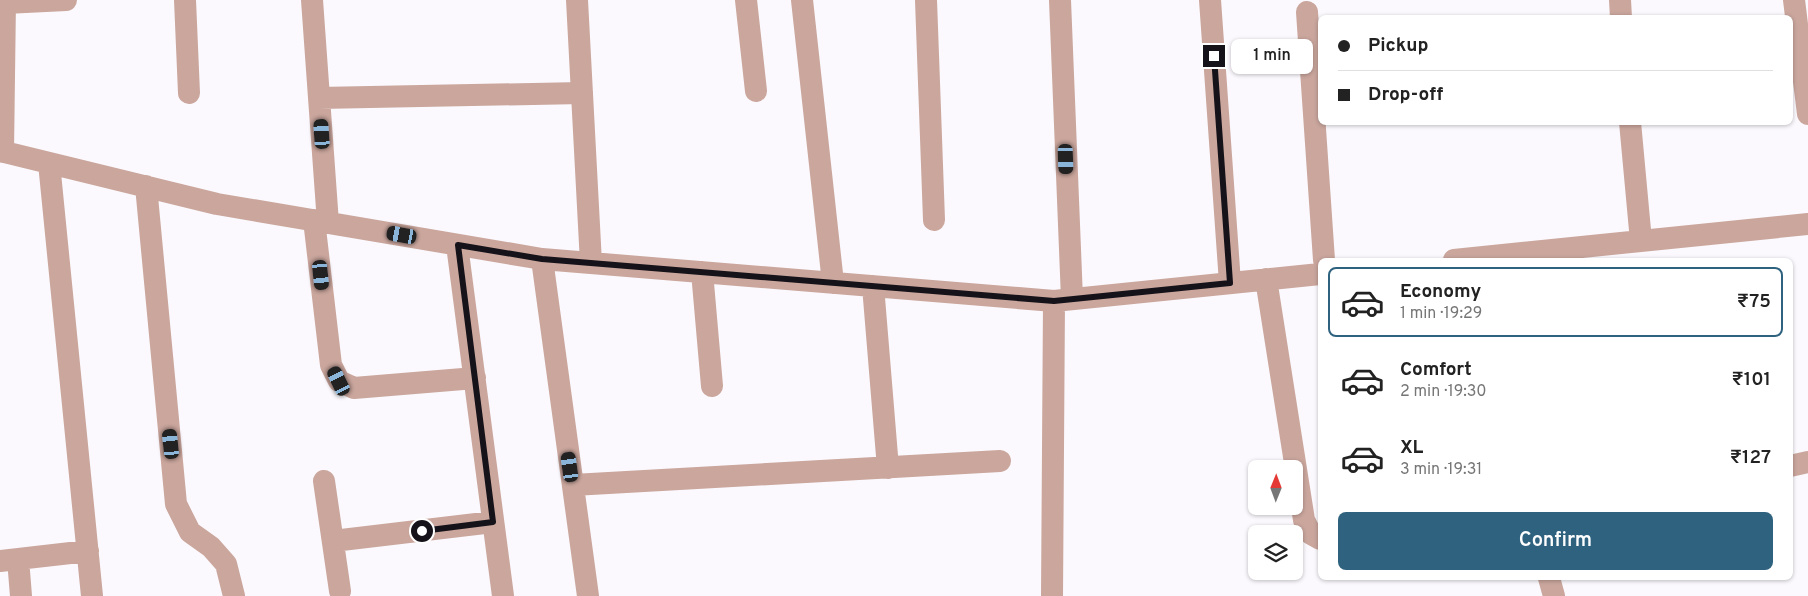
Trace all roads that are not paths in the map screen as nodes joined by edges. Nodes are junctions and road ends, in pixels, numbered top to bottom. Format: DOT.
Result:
graph roads {
  1 [pos="66,0"];
  2 [pos="186,0"];
  3 [pos="312,0"];
  4 [pos="577,0"];
  5 [pos="746,0"];
  6 [pos="802,0"];
  7 [pos="926,0"];
  8 [pos="1060,0"];
  9 [pos="1210,0"];
  10 [pos="1620,0"];
  11 [pos="1794,0"];
  12 [pos="5,2"];
  13 [pos="1306,12"];
  14 [pos="1621,15"];
  15 [pos="756,91"];
  16 [pos="189,93"];
  17 [pos="582,93"];
  18 [pos="319,98"];
  19 [pos="1808,114"];
  20 [pos="1630,125"];
  21 [pos="2,151"];
  22 [pos="49,163"];
  23 [pos="146,186"];
  24 [pos="934,220"];
  25 [pos="321,222"];
  26 [pos="1808,225"];
  27 [pos="1641,241"];
  28 [pos="458,245"];
  29 [pos="1568,254"];
  30 [pos="1324,258"];
  31 [pos="1492,258"];
  32 [pos="542,259"];
  33 [pos="591,263"];
  34 [pos="702,272"];
  35 [pos="1318,274"];
  36 [pos="1266,279"];
  37 [pos="833,283"];
  38 [pos="1230,283"];
  39 [pos="873,286"];
  40 [pos="1063,300"];
  41 [pos="475,378"];
  42 [pos="712,386"];
  43 [pos="1000,460"];
  44 [pos="1808,462"];
  45 [pos="1793,465"];
  46 [pos="888,468"];
  47 [pos="324,481"];
  48 [pos="573,485"];
  49 [pos="493,522"];
  50 [pos="1318,538"];
  51 [pos="333,541"];
  52 [pos="88,551"];
  53 [pos="9,560"];
  54 [pos="1550,580"];
  55 [pos="340,591"];
  56 [pos="21,596"];
  57 [pos="92,596"];
  58 [pos="234,596"];
  59 [pos="503,596"];
  60 [pos="588,596"];
  61 [pos="1052,596"];
  62 [pos="1554,596"];
  1 -- 12 [label="street"];
  2 -- 16 [label="street"];
  3 -- 18 [label="street"];
  4 -- 17 [label="street"];
  5 -- 15 [label="street"];
  6 -- 37 [label="street"];
  7 -- 24 [label="street"];
  8 -- 40 [label="street"];
  9 -- 38 [label="street"];
  10 -- 14 [label="street"];
  11 -- 19 [label="street"];
  12 -- 21 [label="street"];
  13 -- 30 [label="street"];
  17 -- 18 [label="street"];
  17 -- 33 [label="street"];
  18 -- 25 [label="street"];
  20 -- 27 [label="street"];
  21 -- 22 [label="street"];
  22 -- 23 [label="street"];
  22 -- 52 [label="street"];
  23 -- 25 [label="street"];
  23 -- 58 [label="street"];
  25 -- 28 [label="street"];
  25 -- 41 [label="street"];
  26 -- 27 [label="street"];
  27 -- 29 [label="street"];
  28 -- 32 [label="street"];
  28 -- 41 [label="street"];
  29 -- 31 [label="street"];
  32 -- 33 [label="street"];
  32 -- 48 [label="street"];
  33 -- 34 [label="street"];
  34 -- 37 [label="street"];
  34 -- 42 [label="street"];
  35 -- 36 [label="street"];
  36 -- 38 [label="street"];
  36 -- 50 [label="street"];
  37 -- 39 [label="street"];
  38 -- 40 [label="street"];
  39 -- 40 [label="street"];
  39 -- 46 [label="street"];
  40 -- 61 [label="street"];
  41 -- 49 [label="street"];
  43 -- 46 [label="street"];
  44 -- 45 [label="street"];
  46 -- 48 [label="street"];
  47 -- 51 [label="street"];
  48 -- 60 [label="street"];
  49 -- 51 [label="street"];
  49 -- 59 [label="street"];
  51 -- 55 [label="street"];
  52 -- 53 [label="street"];
  52 -- 57 [label="street"];
  53 -- 56 [label="street"];
  54 -- 62 [label="street"];
}
